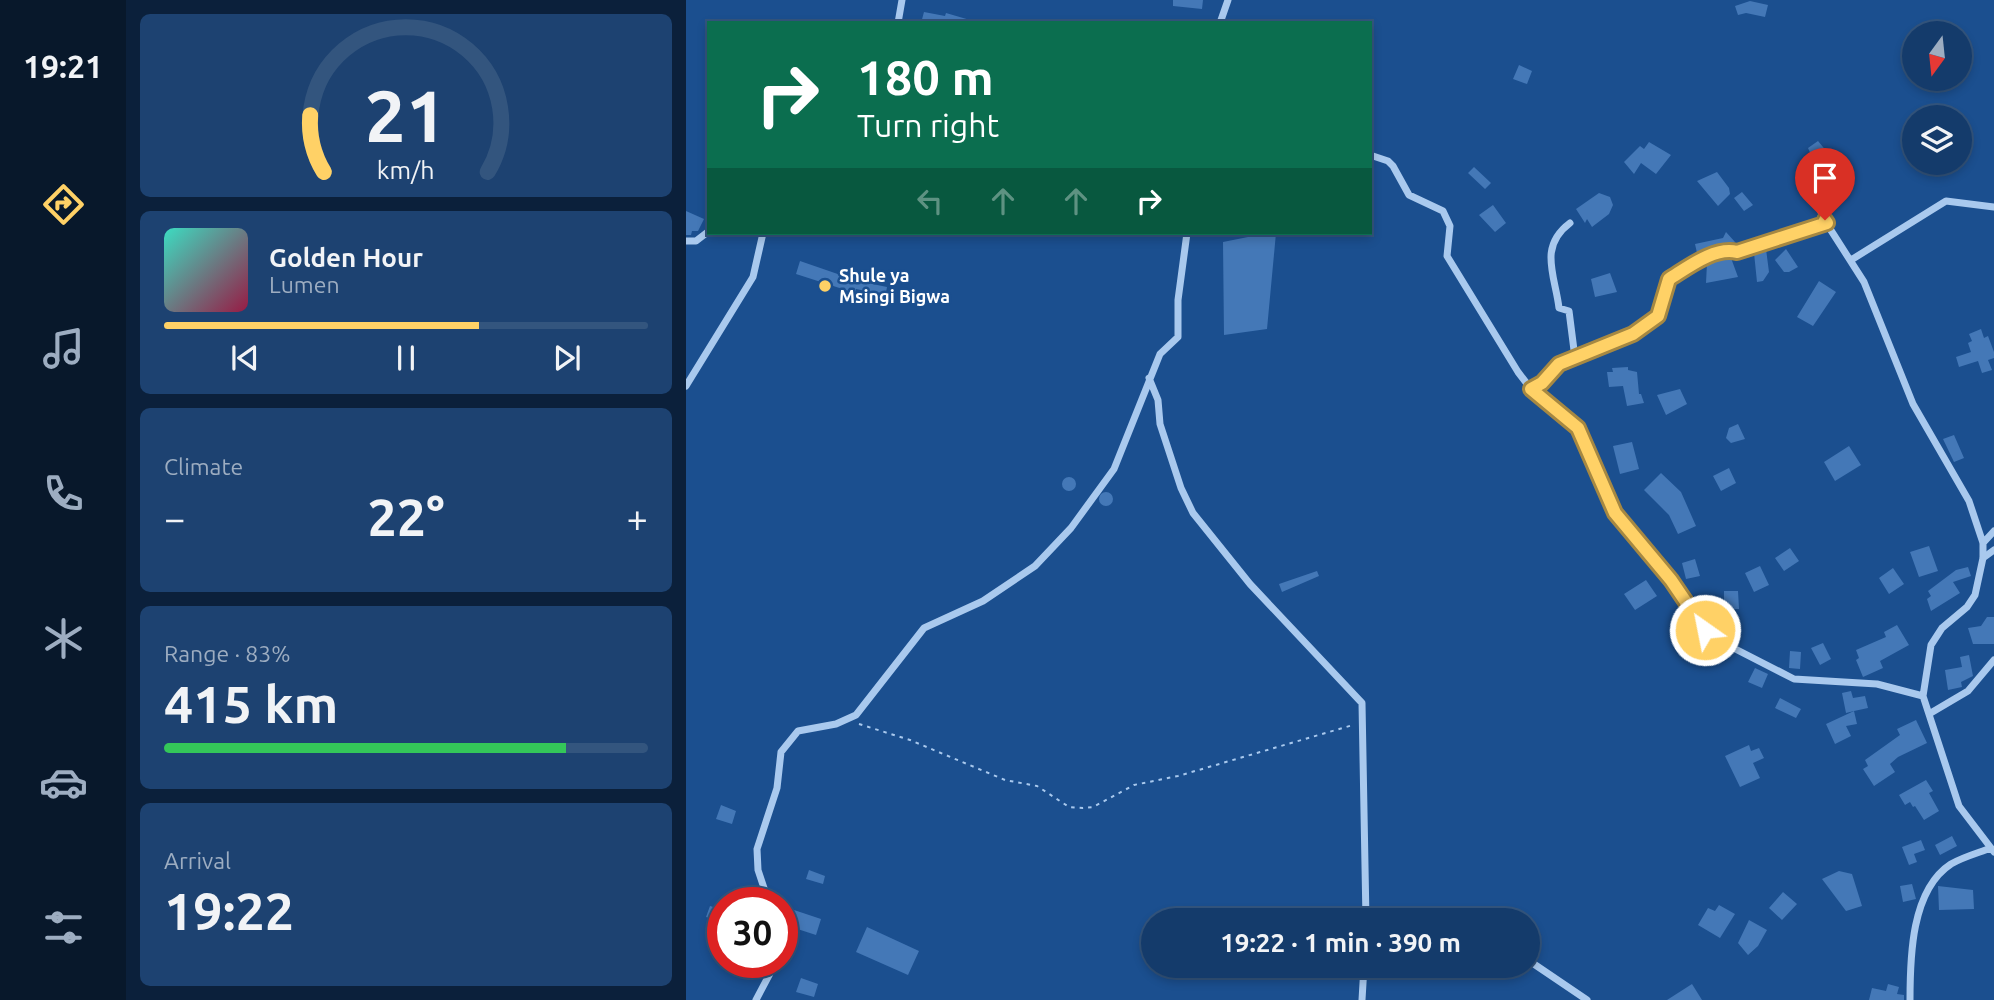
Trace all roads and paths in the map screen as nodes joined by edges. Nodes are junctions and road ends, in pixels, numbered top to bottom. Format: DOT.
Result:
graph roads {
  1 [pos="902,0"];
  2 [pos="1228,0"];
  3 [pos="899,21"];
  4 [pos="1221,21"];
  5 [pos="1372,156"];
  6 [pos="1814,196"];
  7 [pos="1994,207"];
  8 [pos="1570,223"];
  9 [pos="1827,223"];
  10 [pos="707,232"];
  11 [pos="763,235"];
  12 [pos="1187,235"];
  13 [pos="686,241"];
  14 [pos="1852,260"];
  15 [pos="1575,358"];
  16 [pos="1149,378"];
  17 [pos="686,386"];
  18 [pos="1531,389"];
  19 [pos="1994,531"];
  20 [pos="1983,543"];
  21 [pos="1994,550"];
  22 [pos="1983,558"];
  23 [pos="1994,660"];
  24 [pos="1923,696"];
  25 [pos="1929,714"];
  26 [pos="846,721"];
  27 [pos="1364,722"];
  28 [pos="1992,850"];
  29 [pos="764,887"];
  30 [pos="1366,908"];
  31 [pos="1540,968"];
  32 [pos="768,978"];
  33 [pos="1363,978"];
  34 [pos="756,1000"];
  35 [pos="1362,1000"];
  36 [pos="1587,1000"];
  37 [pos="1910,1000"];
  1 -- 3 [label="street"];
  2 -- 4 [label="street"];
  5 -- 18 [label="street"];
  6 -- 9 [label="street"];
  7 -- 14 [label="street"];
  8 -- 15 [label="street"];
  9 -- 14 [label="street"];
  9 -- 15 [label="street"];
  10 -- 13 [label="street"];
  11 -- 17 [label="street"];
  12 -- 16 [label="street"];
  14 -- 20 [label="street"];
  15 -- 18 [label="street"];
  16 -- 26 [label="street"];
  16 -- 27 [label="street"];
  18 -- 24 [label="street"];
  19 -- 20 [label="street"];
  20 -- 22 [label="street"];
  21 -- 22 [label="street"];
  22 -- 24 [label="street"];
  23 -- 25 [label="street"];
  24 -- 25 [label="street"];
  25 -- 28 [label="street"];
  26 -- 27 [label="path"];
  26 -- 29 [label="street"];
  27 -- 30 [label="street"];
  28 -- 37 [label="street"];
  31 -- 36 [label="street"];
  32 -- 34 [label="street"];
  33 -- 35 [label="street"];
}
